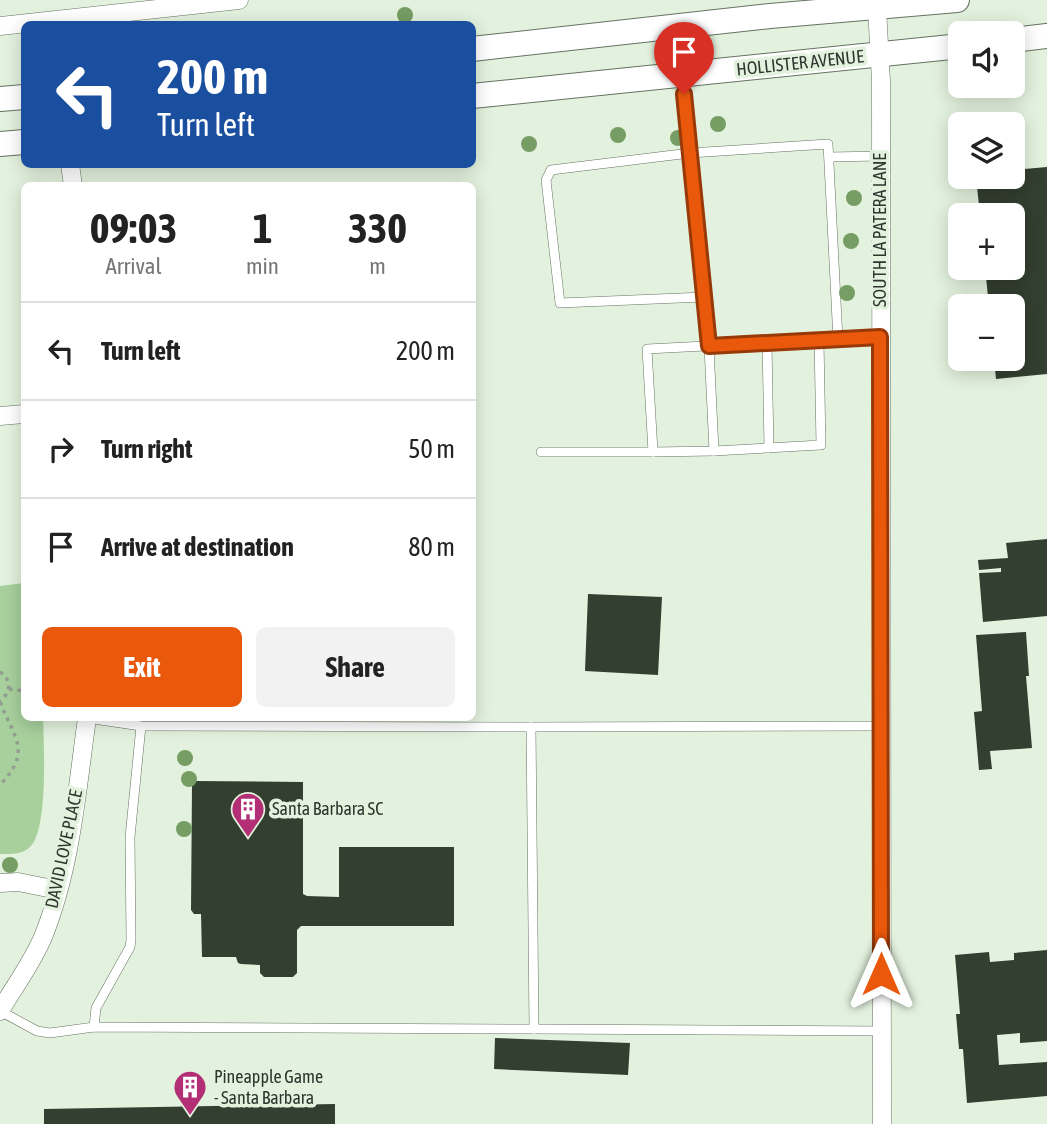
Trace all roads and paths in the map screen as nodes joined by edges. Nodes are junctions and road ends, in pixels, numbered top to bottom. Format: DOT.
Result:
graph roads {
  1 [pos="239,0"];
  2 [pos="957,0"];
  3 [pos="134,6"];
  4 [pos="877,8"];
  5 [pos="66,21"];
  6 [pos="21,25"];
  7 [pos="0,26"];
  8 [pos="1047,36"];
  9 [pos="1025,39"];
  10 [pos="948,47"];
  11 [pos="476,49"];
  12 [pos="881,54"];
  13 [pos="681,75"];
  14 [pos="476,96"];
  15 [pos="21,97"];
  16 [pos="0,99"];
  17 [pos="21,142"];
  18 [pos="0,144"];
  19 [pos="690,153"];
  20 [pos="829,156"];
  21 [pos="881,156"];
  22 [pos="704,297"];
  23 [pos="880,337"];
  24 [pos="838,340"];
  25 [pos="819,341"];
  26 [pos="767,343"];
  27 [pos="709,346"];
  28 [pos="21,415"];
  29 [pos="0,416"];
  30 [pos="769,449"];
  31 [pos="714,451"];
  32 [pos="541,452"];
  33 [pos="653,452"];
  34 [pos="0,672"];
  35 [pos="9,689"];
  36 [pos="21,691"];
  37 [pos="0,702"];
  38 [pos="87,721"];
  39 [pos="107,721"];
  40 [pos="141,726"];
  41 [pos="882,726"];
  42 [pos="531,727"];
  43 [pos="0,786"];
  44 [pos="0,883"];
  45 [pos="58,890"];
  46 [pos="0,1011"];
  47 [pos="94,1027"];
  48 [pos="534,1029"];
  49 [pos="881,1031"];
  50 [pos="882,1124"];
  1 -- 3 [label="street"];
  2 -- 4 [label="main road"];
  3 -- 5 [label="street"];
  4 -- 11 [label="main road"];
  4 -- 12 [label="street, SOUTH LA PATERA LANE"];
  6 -- 7 [label="street"];
  8 -- 9 [label="main road"];
  10 -- 12 [label="main road, HOLLISTER AVENUE"];
  12 -- 13 [label="main road, HOLLISTER AVENUE"];
  12 -- 21 [label="street, SOUTH LA PATERA LANE"];
  13 -- 14 [label="main road, HOLLISTER AVENUE"];
  13 -- 19 [label="lane"];
  15 -- 16 [label="main road"];
  17 -- 18 [label="main road"];
  19 -- 20 [label="lane"];
  19 -- 22 [label="lane"];
  19 -- 22 [label="lane"];
  20 -- 21 [label="lane"];
  20 -- 24 [label="lane"];
  21 -- 23 [label="street, SOUTH LA PATERA LANE"];
  22 -- 27 [label="lane"];
  23 -- 24 [label="lane"];
  23 -- 41 [label="street, SOUTH LA PATERA LANE"];
  24 -- 25 [label="lane"];
  25 -- 26 [label="lane"];
  25 -- 30 [label="lane"];
  26 -- 27 [label="lane"];
  26 -- 30 [label="lane"];
  27 -- 31 [label="lane"];
  27 -- 33 [label="lane"];
  28 -- 29 [label="street"];
  30 -- 31 [label="lane"];
  31 -- 33 [label="lane"];
  32 -- 33 [label="lane"];
  34 -- 35 [label="path"];
  35 -- 36 [label="path"];
  35 -- 37 [label="path"];
  37 -- 43 [label="path"];
  38 -- 45 [label="street, DAVID LOVE PLACE"];
  39 -- 40 [label="lane"];
  40 -- 42 [label="lane"];
  40 -- 47 [label="lane"];
  41 -- 42 [label="lane"];
  41 -- 49 [label="street, SOUTH LA PATERA LANE"];
  42 -- 48 [label="lane"];
  44 -- 45 [label="street"];
  45 -- 46 [label="street, DAVID LOVE PLACE"];
  46 -- 47 [label="lane"];
  47 -- 48 [label="lane"];
  48 -- 49 [label="lane"];
  49 -- 50 [label="street, SOUTH LA PATERA LANE"];
}
